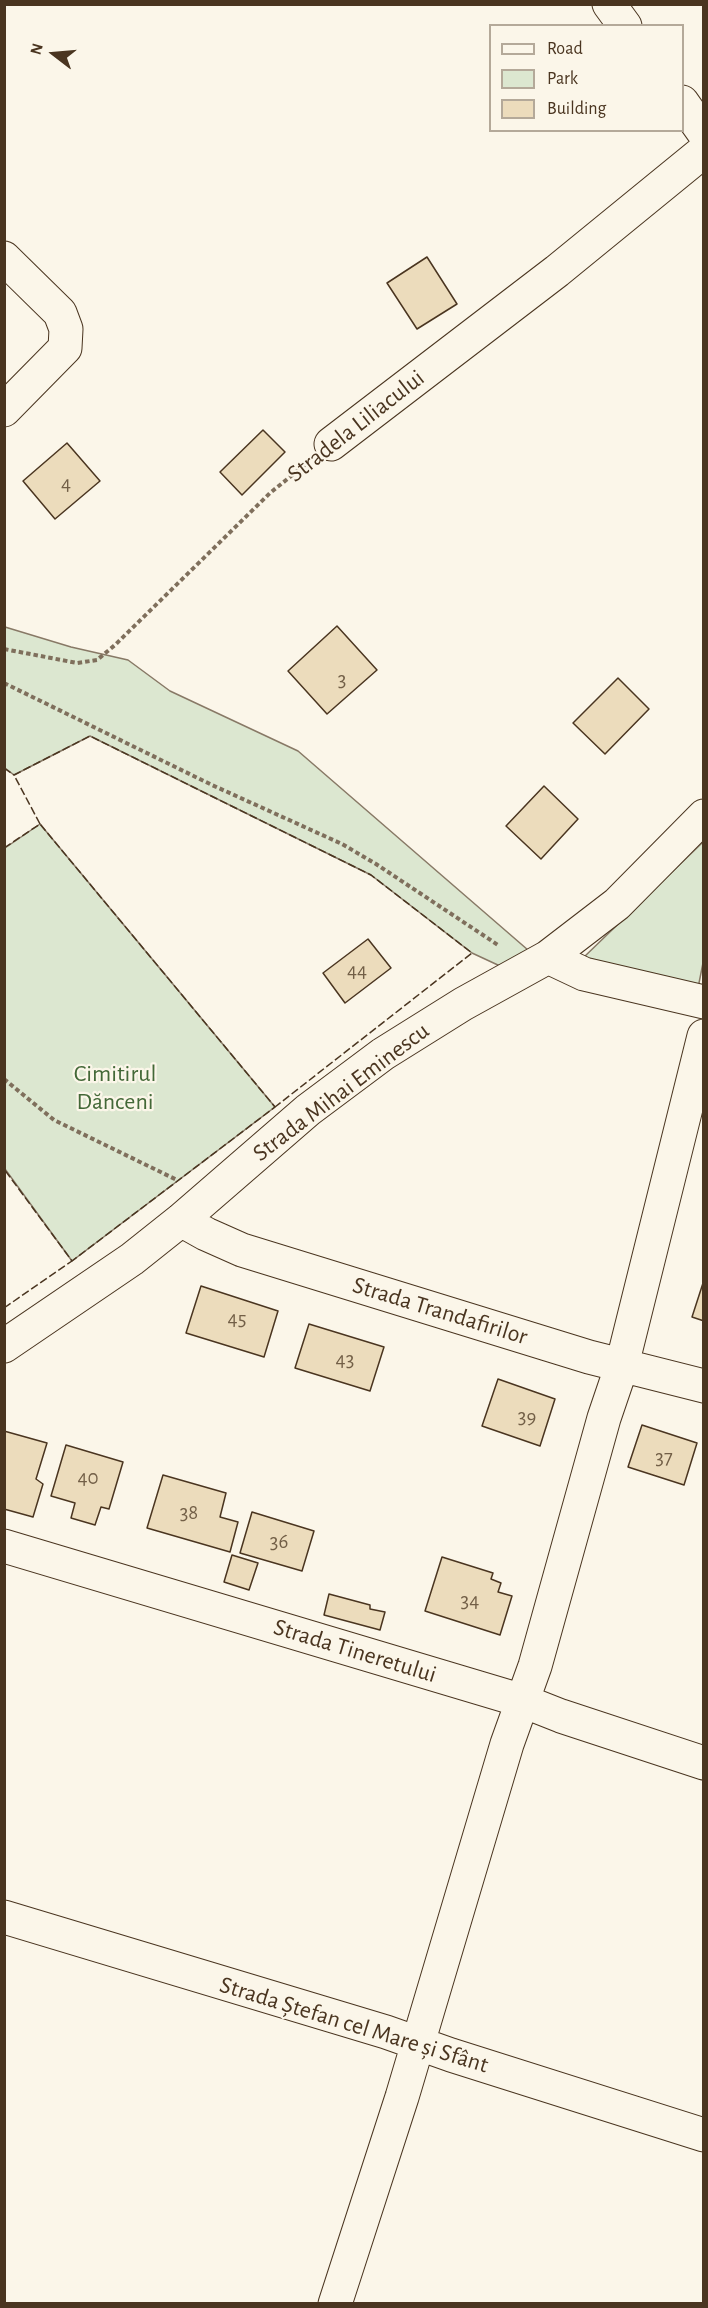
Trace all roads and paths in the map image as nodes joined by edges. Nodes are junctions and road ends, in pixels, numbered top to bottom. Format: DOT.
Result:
graph roads {
  1 [pos="609,4"];
  2 [pos="624,24"];
  3 [pos="684,105"];
  4 [pos="704,132"];
  5 [pos="704,151"];
  6 [pos="4,258"];
  7 [pos="4,410"];
  8 [pos="331,444"];
  9 [pos="4,649"];
  10 [pos="4,683"];
  11 [pos="704,816"];
  12 [pos="539,961"];
  13 [pos="704,1002"];
  14 [pos="704,1036"];
  15 [pos="4,1079"];
  16 [pos="193,1210"];
  17 [pos="4,1346"];
  18 [pos="622,1365"];
  19 [pos="704,1386"];
  20 [pos="4,1546"];
  21 [pos="523,1701"];
  22 [pos="704,1763"];
  23 [pos="4,1917"];
  24 [pos="418,2044"];
  25 [pos="704,2135"];
  26 [pos="335,2304"];
  1 -- 2 [label="street"];
  3 -- 4 [label="street"];
  5 -- 8 [label="street, Stradela Liliacului"];
  6 -- 7 [label="street"];
  8 -- 9 [label="path, Stradela Liliacului"];
  10 -- 12 [label="path"];
  11 -- 12 [label="street, Strada Mihai Eminescu"];
  12 -- 13 [label="street"];
  12 -- 16 [label="street, Strada Mihai Eminescu"];
  14 -- 18 [label="street"];
  15 -- 16 [label="path"];
  16 -- 17 [label="street, Strada Mihai Eminescu"];
  16 -- 18 [label="street, Strada Trandafirilor"];
  18 -- 19 [label="street, Strada Trandafirilor"];
  18 -- 21 [label="street"];
  20 -- 21 [label="street, Strada Tineretului"];
  21 -- 22 [label="street, Strada Tineretului"];
  21 -- 24 [label="street"];
  23 -- 24 [label="street, Strada Ștefan cel Mare și Sfânt"];
  24 -- 25 [label="street, Strada Ștefan cel Mare și Sfânt"];
  24 -- 26 [label="street"];
}
